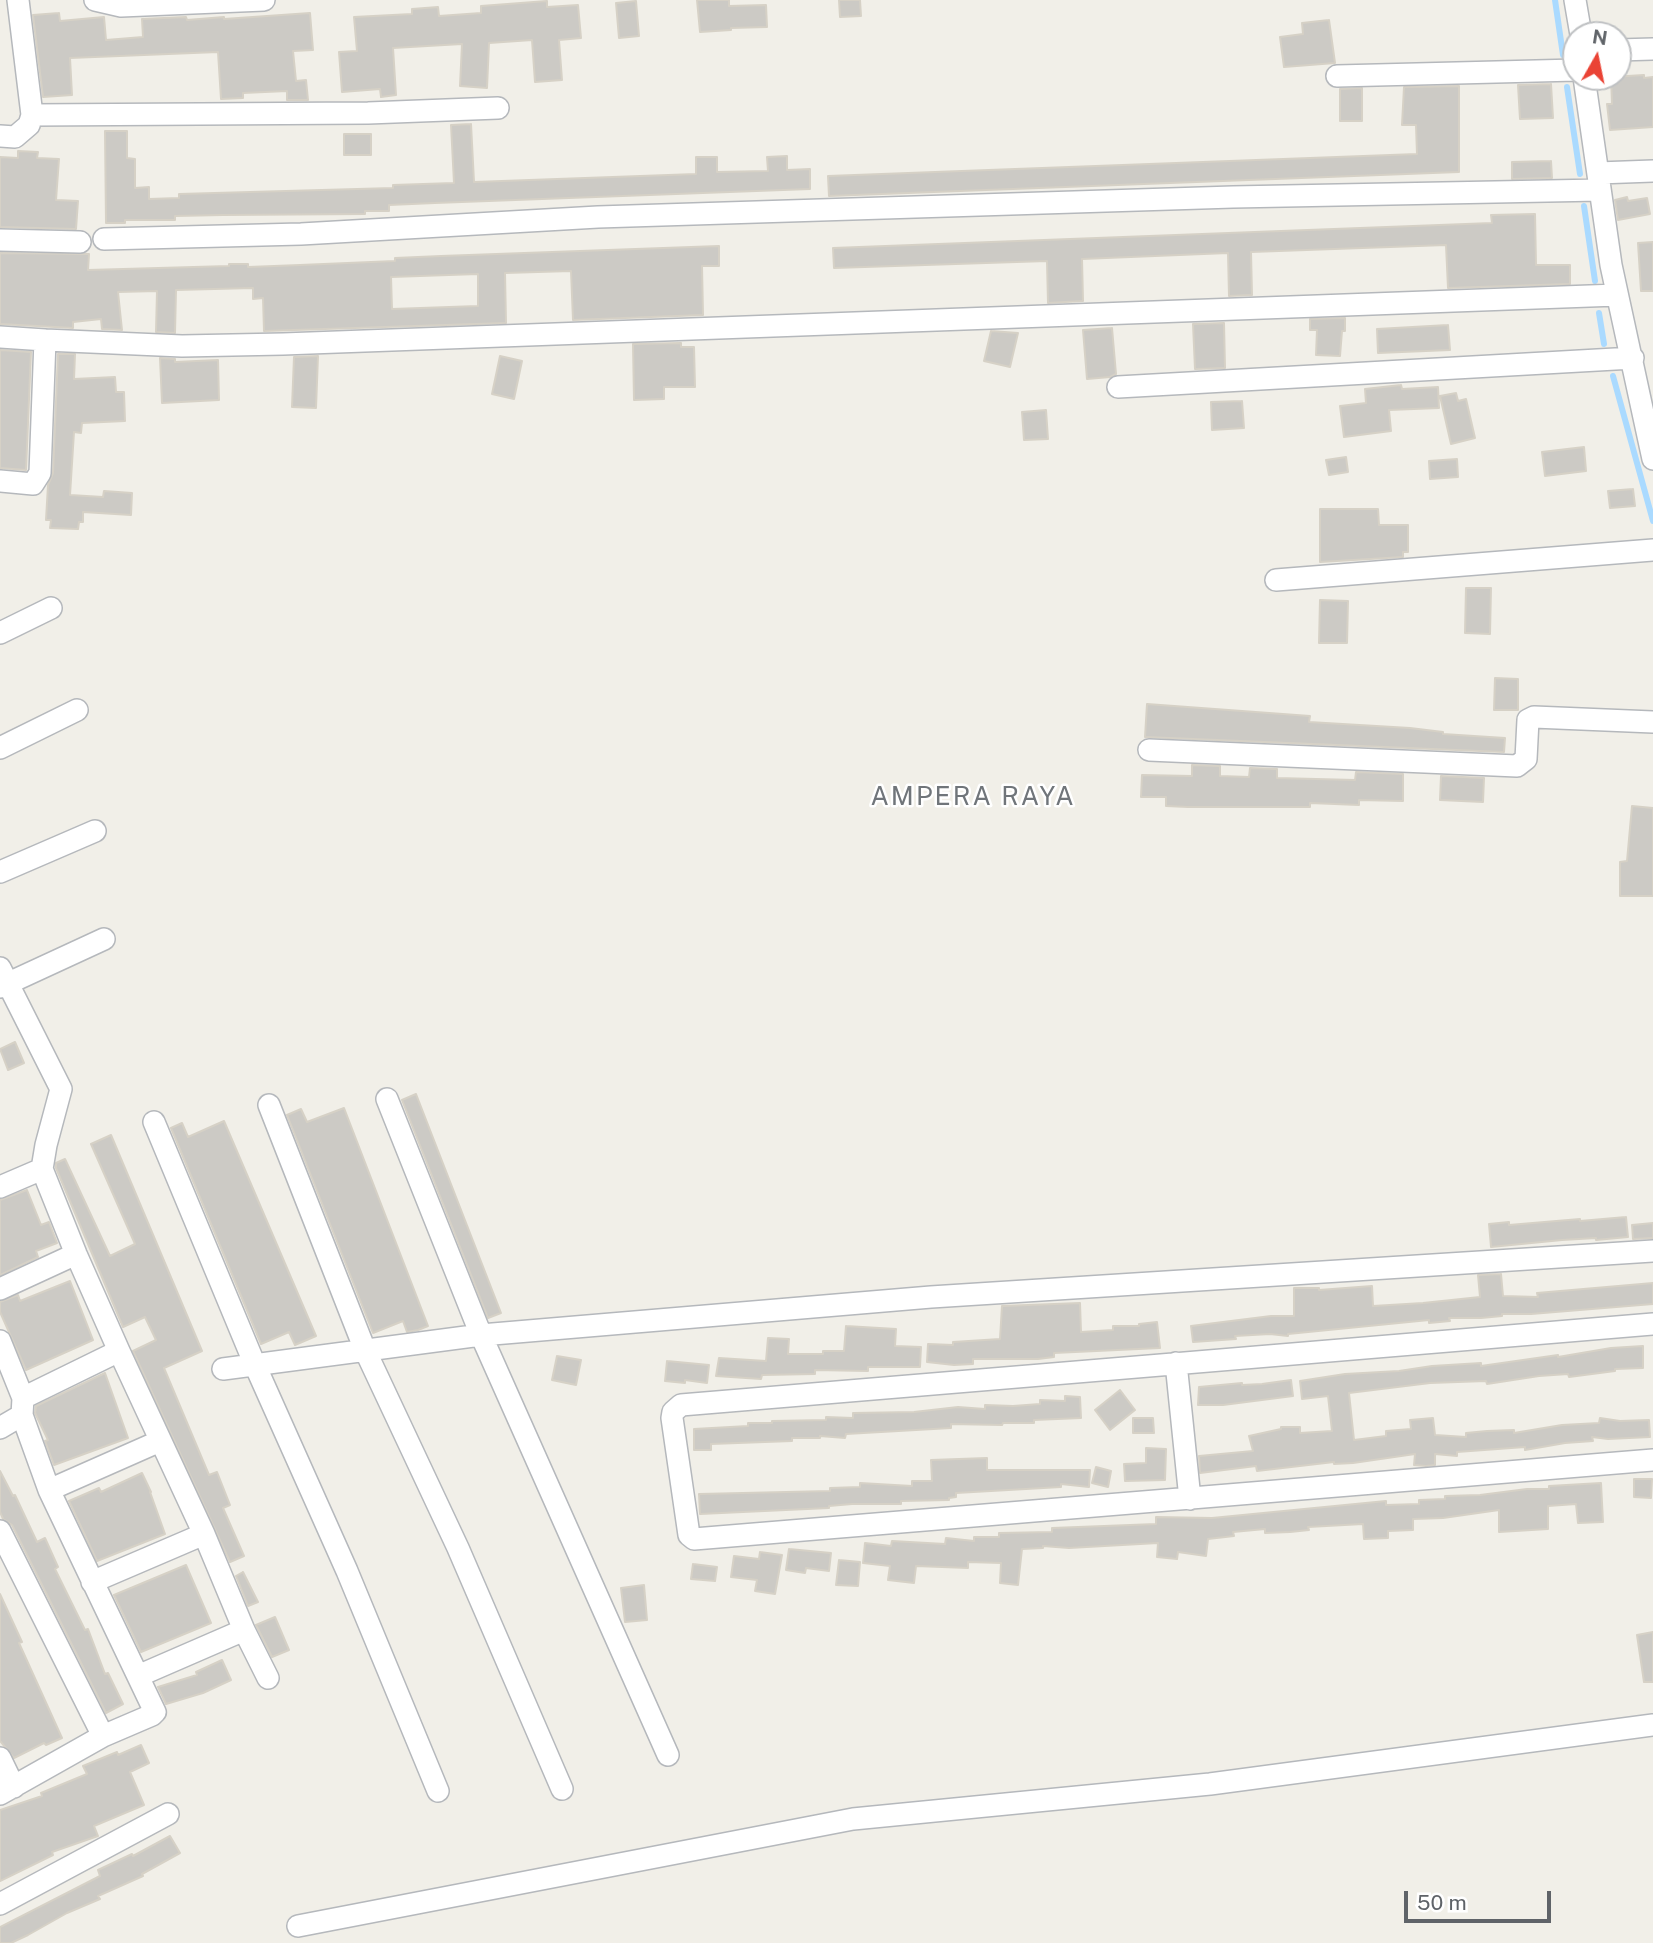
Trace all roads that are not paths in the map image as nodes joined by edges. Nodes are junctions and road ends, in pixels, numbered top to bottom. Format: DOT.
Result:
graph roads {
  1 [pos="18,0"];
  2 [pos="95,0"];
  3 [pos="264,0"];
  4 [pos="1576,0"];
  5 [pos="1579,21"];
  6 [pos="10,34"];
  7 [pos="1653,49"];
  8 [pos="1632,50"];
  9 [pos="1562,70"];
  10 [pos="1337,76"];
  11 [pos="1586,91"];
  12 [pos="498,108"];
  13 [pos="32,115"];
  14 [pos="0,136"];
  15 [pos="1653,171"];
  16 [pos="1599,181"];
  17 [pos="104,239"];
  18 [pos="0,240"];
  19 [pos="80,242"];
  20 [pos="1617,295"];
  21 [pos="0,337"];
  22 [pos="45,340"];
  23 [pos="1633,358"];
  24 [pos="1118,387"];
  25 [pos="1653,459"];
  26 [pos="0,481"];
  27 [pos="1653,550"];
  28 [pos="1276,580"];
  29 [pos="51,608"];
  30 [pos="0,633"];
  31 [pos="77,710"];
  32 [pos="1653,722"];
  33 [pos="0,748"];
  34 [pos="1149,750"];
  35 [pos="95,831"];
  36 [pos="0,872"];
  37 [pos="104,939"];
  38 [pos="3,979"];
  39 [pos="387,1099"];
  40 [pos="269,1105"];
  41 [pos="154,1122"];
  42 [pos="42,1169"];
  43 [pos="0,1186"];
  44 [pos="1653,1251"];
  45 [pos="76,1254"];
  46 [pos="0,1289"];
  47 [pos="1653,1324"];
  48 [pos="481,1335"];
  49 [pos="0,1340"];
  50 [pos="365,1350"];
  51 [pos="119,1351"];
  52 [pos="1176,1363"];
  53 [pos="255,1365"];
  54 [pos="222,1368"];
  55 [pos="22,1406"];
  56 [pos="0,1428"];
  57 [pos="160,1441"];
  58 [pos="1653,1460"];
  59 [pos="49,1490"];
  60 [pos="1191,1499"];
  61 [pos="0,1531"];
  62 [pos="204,1534"];
  63 [pos="92,1581"];
  64 [pos="244,1630"];
  65 [pos="138,1676"];
  66 [pos="268,1678"];
  67 [pos="1653,1725"];
  68 [pos="103,1736"];
  69 [pos="668,1755"];
  70 [pos="0,1758"];
  71 [pos="562,1788"];
  72 [pos="7,1790"];
  73 [pos="438,1791"];
  74 [pos="168,1814"];
  75 [pos="0,1904"];
  76 [pos="298,1926"];
  1 -- 6 [label="street"];
  2 -- 3 [label="street"];
  4 -- 5 [label="street"];
  6 -- 13 [label="street"];
  7 -- 8 [label="street"];
  9 -- 10 [label="street"];
  11 -- 16 [label="street"];
  12 -- 13 [label="street"];
  13 -- 14 [label="street"];
  15 -- 16 [label="street"];
  16 -- 17 [label="street"];
  16 -- 20 [label="street"];
  18 -- 19 [label="street"];
  20 -- 22 [label="street"];
  20 -- 23 [label="street"];
  21 -- 22 [label="street"];
  22 -- 26 [label="street"];
  23 -- 24 [label="street"];
  23 -- 25 [label="street"];
  27 -- 28 [label="street"];
  29 -- 30 [label="street"];
  31 -- 33 [label="street"];
  32 -- 34 [label="street"];
  35 -- 36 [label="street"];
  37 -- 38 [label="street"];
  38 -- 42 [label="street"];
  39 -- 48 [label="street"];
  40 -- 50 [label="street"];
  41 -- 53 [label="street"];
  42 -- 43 [label="street"];
  42 -- 45 [label="street"];
  44 -- 48 [label="street"];
  45 -- 46 [label="street"];
  45 -- 51 [label="street"];
  47 -- 52 [label="street"];
  48 -- 50 [label="street"];
  48 -- 69 [label="street"];
  49 -- 55 [label="street"];
  50 -- 53 [label="street"];
  50 -- 71 [label="street"];
  51 -- 55 [label="street"];
  51 -- 57 [label="street"];
  52 -- 60 [label="street"];
  52 -- 60 [label="street"];
  53 -- 54 [label="street"];
  53 -- 73 [label="street"];
  55 -- 56 [label="street"];
  55 -- 59 [label="street"];
  57 -- 59 [label="street"];
  57 -- 62 [label="street"];
  58 -- 60 [label="street"];
  59 -- 63 [label="street"];
  61 -- 68 [label="street"];
  62 -- 63 [label="street"];
  62 -- 64 [label="street"];
  63 -- 65 [label="street"];
  64 -- 65 [label="street"];
  64 -- 66 [label="street"];
  65 -- 68 [label="street"];
  67 -- 76 [label="street"];
  68 -- 72 [label="street"];
  70 -- 72 [label="street"];
  74 -- 75 [label="street"];
}
